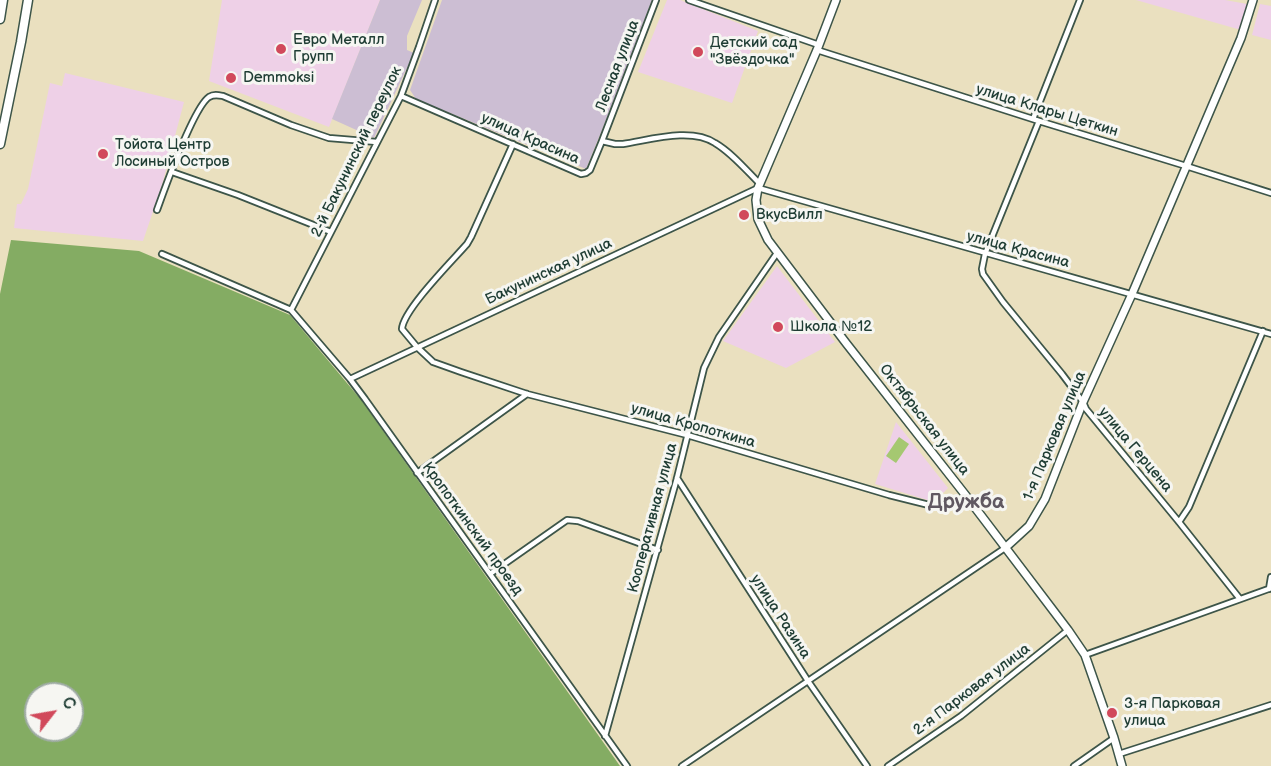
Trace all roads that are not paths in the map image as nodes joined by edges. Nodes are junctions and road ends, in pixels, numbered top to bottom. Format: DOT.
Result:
graph roads {
  1 [pos="3,0"];
  2 [pos="29,0"];
  3 [pos="435,0"];
  4 [pos="656,0"];
  5 [pos="689,0"];
  6 [pos="836,0"];
  7 [pos="1080,0"];
  8 [pos="1253,0"];
  9 [pos="0,19"];
  10 [pos="818,48"];
  11 [pos="401,96"];
  12 [pos="1033,119"];
  13 [pos="1040,121"];
  14 [pos="602,141"];
  15 [pos="377,142"];
  16 [pos="0,144"];
  17 [pos="513,144"];
  18 [pos="1186,166"];
  19 [pos="172,172"];
  20 [pos="759,186"];
  21 [pos="1271,193"];
  22 [pos="157,210"];
  23 [pos="331,232"];
  24 [pos="777,253"];
  25 [pos="162,254"];
  26 [pos="986,254"];
  27 [pos="1132,294"];
  28 [pos="291,310"];
  29 [pos="1263,331"];
  30 [pos="1271,334"];
  31 [pos="417,347"];
  32 [pos="350,379"];
  33 [pos="527,394"];
  34 [pos="1083,402"];
  35 [pos="687,435"];
  36 [pos="417,473"];
  37 [pos="677,478"];
  38 [pos="968,497"];
  39 [pos="1179,522"];
  40 [pos="1005,548"];
  41 [pos="658,550"];
  42 [pos="489,574"];
  43 [pos="1271,577"];
  44 [pos="1270,589"];
  45 [pos="1240,599"];
  46 [pos="1068,630"];
  47 [pos="1085,655"];
  48 [pos="808,681"];
  49 [pos="1271,705"];
  50 [pos="605,736"];
  51 [pos="1114,738"];
  52 [pos="1119,754"];
  53 [pos="627,766"];
  54 [pos="682,766"];
  55 [pos="867,766"];
  56 [pos="888,766"];
  57 [pos="1074,766"];
  58 [pos="1122,766"];
  1 -- 9 [label="highway"];
  2 -- 16 [label="highway"];
  3 -- 11 [label="street, 2-й Бакунинский переулок"];
  4 -- 14 [label="street, Лесная улица"];
  5 -- 10 [label="street, улица Клары Цеткин"];
  6 -- 10 [label="street"];
  7 -- 12 [label="street"];
  8 -- 18 [label="street, 1-я Парковая улица"];
  10 -- 12 [label="street, улица Клары Цеткин"];
  10 -- 20 [label="street"];
  11 -- 15 [label="street, 2-й Бакунинский переулок"];
  11 -- 17 [label="street, улица Красина"];
  12 -- 13 [label="street, улица Клары Цеткин"];
  13 -- 18 [label="street, улица Клары Цеткин"];
  13 -- 26 [label="street"];
  14 -- 17 [label="street, улица Красина"];
  14 -- 20 [label="street, улица Красина"];
  15 -- 19 [label="street"];
  15 -- 23 [label="street, 2-й Бакунинский переулок"];
  17 -- 31 [label="street"];
  18 -- 21 [label="street, улица Клары Цеткин"];
  18 -- 27 [label="street, 1-я Парковая улица"];
  19 -- 22 [label="street"];
  19 -- 23 [label="street"];
  20 -- 24 [label="street, Октябрьская улица"];
  20 -- 26 [label="street, улица Красина"];
  20 -- 31 [label="street, Бакунинская улица"];
  23 -- 28 [label="street, 2-й Бакунинский переулок"];
  24 -- 35 [label="street, Кооперативная улица"];
  24 -- 38 [label="street, Октябрьская улица"];
  25 -- 28 [label="street"];
  26 -- 27 [label="street, улица Красина"];
  26 -- 34 [label="street, улица Герцена"];
  27 -- 29 [label="street, улица Красина"];
  27 -- 34 [label="street, 1-я Парковая улица"];
  28 -- 32 [label="street, Кропоткинский проезд"];
  29 -- 30 [label="street, улица Красина"];
  29 -- 39 [label="street"];
  31 -- 32 [label="street, Бакунинская улица"];
  31 -- 33 [label="street, улица Кропоткина"];
  32 -- 36 [label="street, Кропоткинский проезд"];
  33 -- 35 [label="street, улица Кропоткина"];
  33 -- 36 [label="street"];
  34 -- 39 [label="street, улица Герцена"];
  34 -- 40 [label="street, 1-я Парковая улица"];
  35 -- 37 [label="street, Кооперативная улица"];
  35 -- 38 [label="street, улица Кропоткина"];
  36 -- 42 [label="street, Кропоткинский проезд"];
  37 -- 41 [label="street, Кооперативная улица"];
  37 -- 48 [label="street, улица Разина"];
  38 -- 40 [label="street, Октябрьская улица"];
  39 -- 45 [label="street, улица Герцена"];
  40 -- 46 [label="street, Октябрьская улица"];
  40 -- 48 [label="street, 1-я Парковая улица"];
  41 -- 42 [label="street"];
  41 -- 50 [label="street, Кооперативная улица"];
  42 -- 50 [label="street, Кропоткинский проезд"];
  43 -- 44 [label="street"];
  44 -- 45 [label="street"];
  45 -- 47 [label="street"];
  46 -- 47 [label="street, Октябрьская улица"];
  46 -- 56 [label="street, 2-я Парковая улица"];
  47 -- 51 [label="street, Октябрьская улица"];
  48 -- 54 [label="street, 1-я Парковая улица"];
  48 -- 55 [label="street, улица Разина"];
  49 -- 52 [label="street"];
  50 -- 53 [label="street, Кропоткинский проезд"];
  51 -- 52 [label="street, Октябрьская улица"];
  51 -- 57 [label="street"];
  52 -- 58 [label="street, Октябрьская улица"];
}
